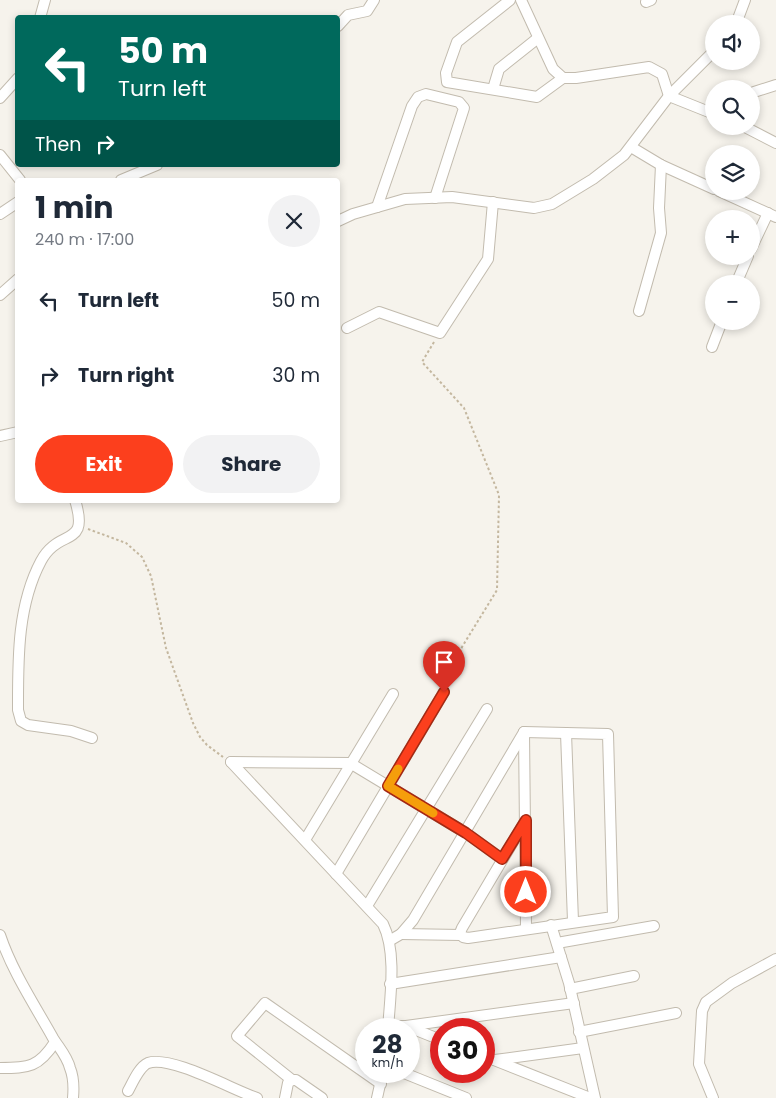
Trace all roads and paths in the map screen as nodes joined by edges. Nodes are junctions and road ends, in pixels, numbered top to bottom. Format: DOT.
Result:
graph roads {
  1 [pos="45,0"];
  2 [pos="374,0"];
  3 [pos="510,0"];
  4 [pos="520,0"];
  5 [pos="745,0"];
  6 [pos="41,15"];
  7 [pos="739,15"];
  8 [pos="340,24"];
  9 [pos="538,38"];
  10 [pos="705,60"];
  11 [pos="563,78"];
  12 [pos="15,81"];
  13 [pos="774,87"];
  14 [pos="493,89"];
  15 [pos="760,90"];
  16 [pos="669,96"];
  17 [pos="0,98"];
  18 [pos="705,110"];
  19 [pos="760,135"];
  20 [pos="776,143"];
  21 [pos="631,147"];
  22 [pos="0,156"];
  23 [pos="661,165"];
  24 [pos="152,167"];
  25 [pos="18,178"];
  26 [pos="126,178"];
  27 [pos="705,185"];
  28 [pos="435,198"];
  29 [pos="739,200"];
  30 [pos="493,202"];
  31 [pos="15,204"];
  32 [pos="377,207"];
  33 [pos="0,214"];
  34 [pos="772,215"];
  35 [pos="340,220"];
  36 [pos="760,234"];
  37 [pos="15,282"];
  38 [pos="0,296"];
  39 [pos="639,311"];
  40 [pos="347,328"];
  41 [pos="719,330"];
  42 [pos="440,333"];
  43 [pos="712,347"];
  44 [pos="15,433"];
  45 [pos="0,436"];
  46 [pos="76,503"];
  47 [pos="80,526"];
  48 [pos="458,666"];
  49 [pos="444,692"];
  50 [pos="393,694"];
  51 [pos="487,709"];
  52 [pos="524,732"];
  53 [pos="566,733"];
  54 [pos="92,738"];
  55 [pos="231,762"];
  56 [pos="350,763"];
  57 [pos="388,786"];
  58 [pos="426,810"];
  59 [pos="526,820"];
  60 [pos="466,833"];
  61 [pos="305,840"];
  62 [pos="502,859"];
  63 [pos="336,874"];
  64 [pos="368,906"];
  65 [pos="573,922"];
  66 [pos="551,925"];
  67 [pos="654,926"];
  68 [pos="526,928"];
  69 [pos="401,934"];
  70 [pos="0,935"];
  71 [pos="461,935"];
  72 [pos="389,941"];
  73 [pos="557,944"];
  74 [pos="561,957"];
  75 [pos="776,959"];
  76 [pos="634,976"];
  77 [pos="390,984"];
  78 [pos="570,989"];
  79 [pos="574,1003"];
  80 [pos="676,1013"];
  81 [pos="388,1018"];
  82 [pos="420,1024"];
  83 [pos="579,1032"];
  84 [pos="55,1042"];
  85 [pos="583,1048"];
  86 [pos="495,1057"];
  87 [pos="495,1060"];
  88 [pos="0,1068"];
  89 [pos="420,1079"];
  90 [pos="292,1080"];
  91 [pos="381,1084"];
  92 [pos="128,1091"];
  93 [pos="73,1098"];
  94 [pos="257,1098"];
  95 [pos="285,1098"];
  96 [pos="322,1098"];
  97 [pos="377,1098"];
  98 [pos="466,1098"];
  99 [pos="590,1098"];
  100 [pos="595,1098"];
  101 [pos="713,1098"];
  1 -- 6 [label="street"];
  2 -- 8 [label="street"];
  3 -- 14 [label="street"];
  4 -- 9 [label="street"];
  5 -- 7 [label="street"];
  9 -- 11 [label="street"];
  9 -- 14 [label="street"];
  10 -- 16 [label="street"];
  11 -- 14 [label="street"];
  11 -- 16 [label="street"];
  12 -- 17 [label="street"];
  13 -- 15 [label="street"];
  16 -- 18 [label="street"];
  16 -- 21 [label="street"];
  19 -- 20 [label="street"];
  21 -- 23 [label="street"];
  21 -- 30 [label="street"];
  22 -- 25 [label="street"];
  23 -- 27 [label="street"];
  23 -- 39 [label="street"];
  24 -- 26 [label="street"];
  28 -- 30 [label="street"];
  28 -- 32 [label="street"];
  28 -- 32 [label="street"];
  29 -- 34 [label="street"];
  30 -- 42 [label="street"];
  31 -- 33 [label="street"];
  32 -- 35 [label="street"];
  34 -- 36 [label="street"];
  37 -- 38 [label="street"];
  40 -- 42 [label="street"];
  41 -- 43 [label="street"];
  42 -- 48 [label="path"];
  44 -- 45 [label="street"];
  46 -- 47 [label="street"];
  47 -- 54 [label="street"];
  47 -- 55 [label="path"];
  49 -- 57 [label="street"];
  50 -- 56 [label="street"];
  51 -- 58 [label="street"];
  52 -- 53 [label="street"];
  52 -- 59 [label="street"];
  52 -- 60 [label="street"];
  53 -- 65 [label="street"];
  53 -- 65 [label="street"];
  55 -- 56 [label="street"];
  55 -- 61 [label="street"];
  56 -- 57 [label="street"];
  56 -- 61 [label="street"];
  57 -- 58 [label="street"];
  57 -- 63 [label="street"];
  58 -- 60 [label="street"];
  58 -- 64 [label="street"];
  59 -- 62 [label="street"];
  59 -- 68 [label="street"];
  60 -- 62 [label="street"];
  60 -- 69 [label="street"];
  61 -- 63 [label="street"];
  62 -- 71 [label="street"];
  63 -- 64 [label="street"];
  64 -- 72 [label="street"];
  65 -- 66 [label="street"];
  66 -- 68 [label="street"];
  66 -- 73 [label="street"];
  67 -- 73 [label="street"];
  68 -- 71 [label="street"];
  69 -- 71 [label="street"];
  69 -- 72 [label="street"];
  70 -- 84 [label="street"];
  72 -- 77 [label="street"];
  73 -- 74 [label="street"];
  74 -- 77 [label="street"];
  74 -- 78 [label="street"];
  75 -- 101 [label="street"];
  76 -- 78 [label="street"];
  77 -- 81 [label="street"];
  78 -- 79 [label="street"];
  79 -- 82 [label="street"];
  79 -- 83 [label="street"];
  80 -- 83 [label="street"];
  83 -- 85 [label="street"];
  84 -- 88 [label="street"];
  84 -- 93 [label="street"];
  85 -- 86 [label="street"];
  85 -- 100 [label="street"];
  87 -- 99 [label="street"];
  89 -- 98 [label="street"];
  90 -- 91 [label="street"];
  90 -- 95 [label="street"];
  90 -- 96 [label="street"];
  91 -- 97 [label="street"];
  92 -- 94 [label="street"];
}
